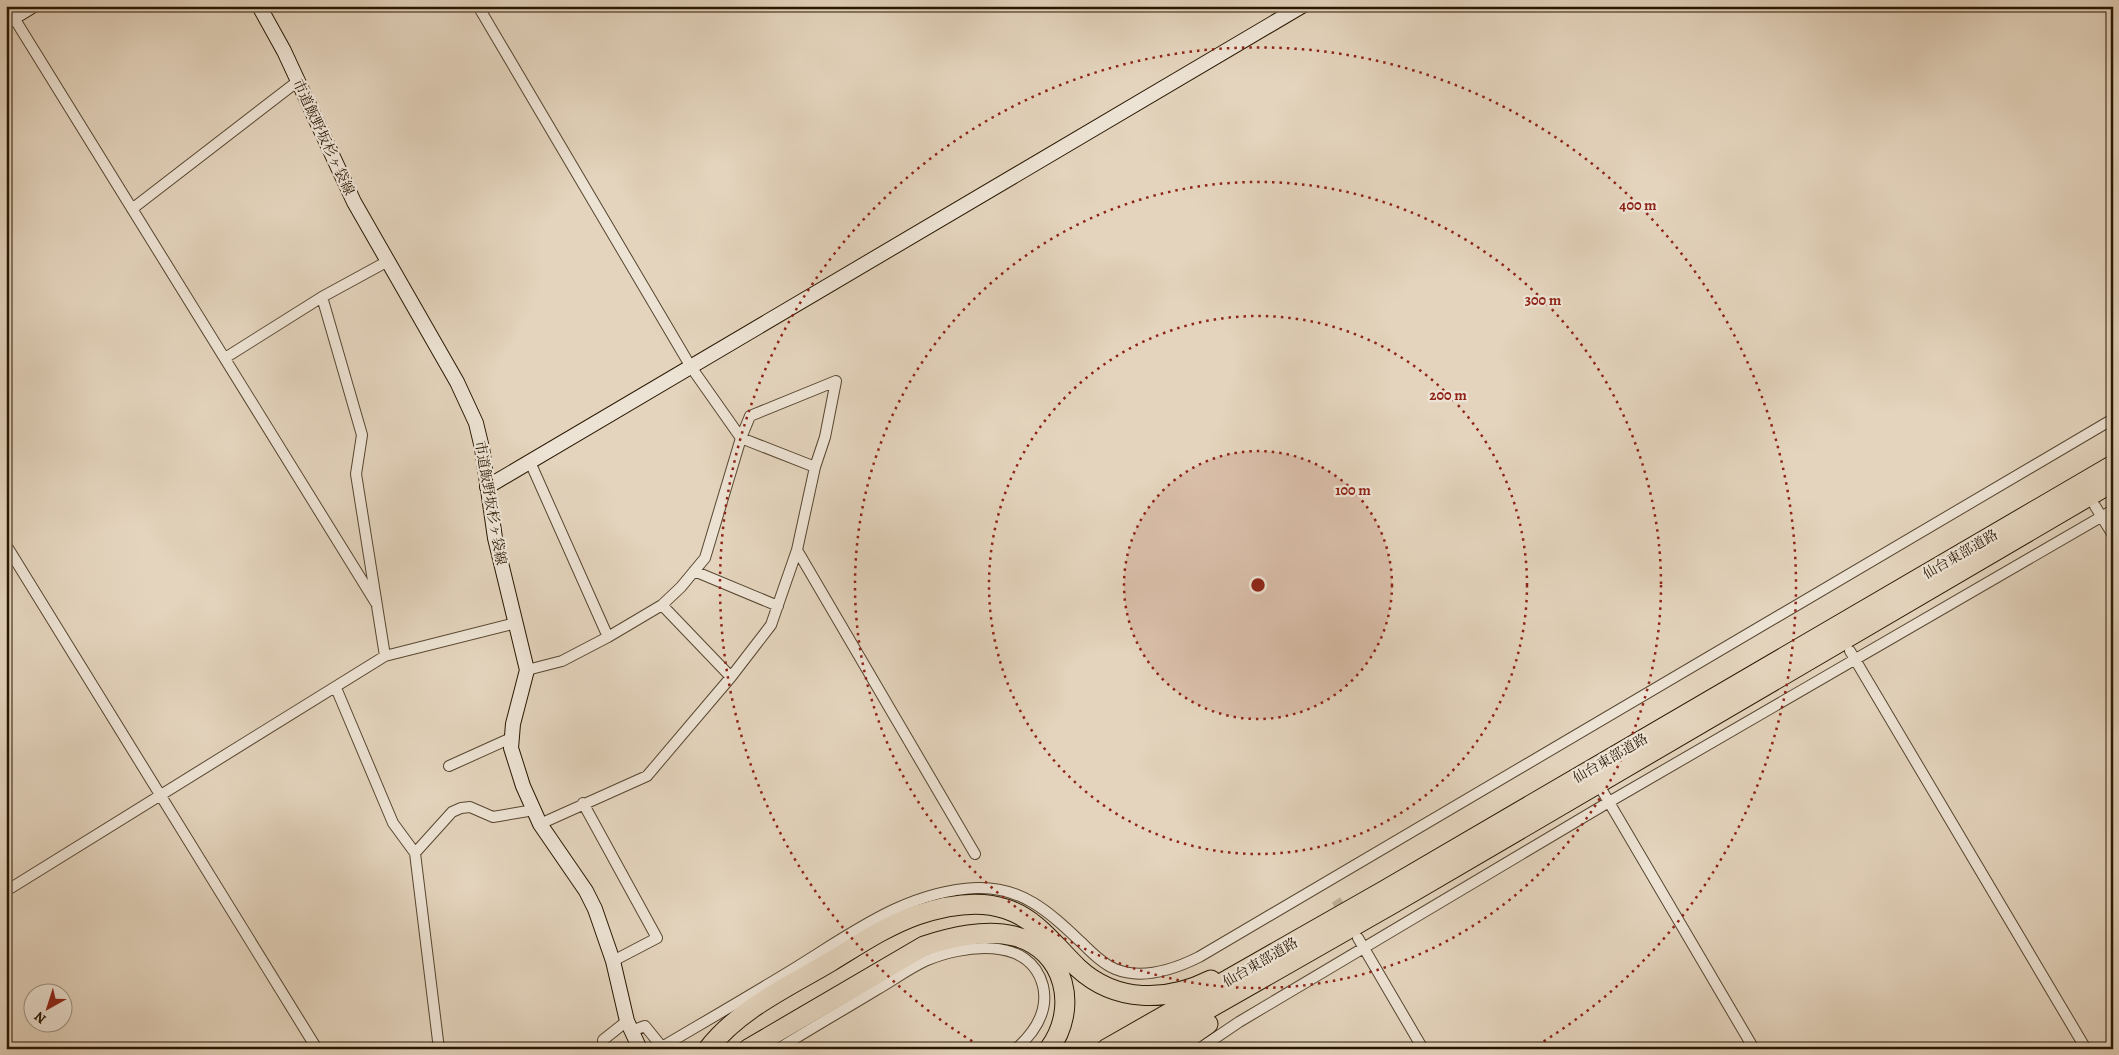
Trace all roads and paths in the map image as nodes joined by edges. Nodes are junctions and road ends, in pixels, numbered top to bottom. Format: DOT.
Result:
graph roads {
  1 [pos="32,6"];
  2 [pos="259,6"];
  3 [pos="478,6"];
  4 [pos="1302,6"];
  5 [pos="10,20"];
  6 [pos="298,81"];
  7 [pos="132,209"];
  8 [pos="388,261"];
  9 [pos="322,297"];
  10 [pos="225,358"];
  11 [pos="691,367"];
  12 [pos="2113,419"];
  13 [pos="741,438"];
  14 [pos="530,462"];
  15 [pos="2113,465"];
  16 [pos="815,467"];
  17 [pos="2113,482"];
  18 [pos="487,487"];
  19 [pos="2095,506"];
  20 [pos="2113,510"];
  21 [pos="2102,516"];
  22 [pos="2113,535"];
  23 [pos="6,545"];
  24 [pos="797,550"];
  25 [pos="694,571"];
  26 [pos="376,603"];
  27 [pos="662,605"];
  28 [pos="778,606"];
  29 [pos="516,623"];
  30 [pos="608,637"];
  31 [pos="1852,655"];
  32 [pos="385,656"];
  33 [pos="526,670"];
  34 [pos="731,678"];
  35 [pos="336,688"];
  36 [pos="510,738"];
  37 [pos="449,766"];
  38 [pos="1603,792"];
  39 [pos="162,795"];
  40 [pos="1609,802"];
  41 [pos="583,803"];
  42 [pos="534,810"];
  43 [pos="540,824"];
  44 [pos="416,853"];
  45 [pos="975,854"];
  46 [pos="6,892"];
  47 [pos="1389,897"];
  48 [pos="1358,938"];
  49 [pos="1364,949"];
  50 [pos="613,962"];
  51 [pos="629,1026"];
  52 [pos="317,1049"];
  53 [pos="439,1049"];
  54 [pos="603,1049"];
  55 [pos="640,1049"];
  56 [pos="708,1049"];
  57 [pos="748,1049"];
  58 [pos="778,1049"];
  59 [pos="1016,1049"];
  60 [pos="1050,1049"];
  61 [pos="1106,1049"];
  62 [pos="1138,1049"];
  63 [pos="1172,1049"];
  64 [pos="1199,1049"];
  65 [pos="1423,1049"];
  66 [pos="1754,1049"];
  67 [pos="2086,1049"];
  1 -- 5 [label="street"];
  2 -- 6 [label="street, 市道飯野坂杉ヶ袋線"];
  3 -- 11 [label="street"];
  4 -- 11 [label="street"];
  5 -- 7 [label="street"];
  6 -- 7 [label="street"];
  6 -- 8 [label="street, 市道飯野坂杉ヶ袋線"];
  7 -- 10 [label="street"];
  8 -- 9 [label="street"];
  8 -- 18 [label="street, 市道飯野坂杉ヶ袋線"];
  9 -- 10 [label="street"];
  9 -- 26 [label="street"];
  10 -- 26 [label="street"];
  11 -- 13 [label="street"];
  11 -- 14 [label="street"];
  12 -- 51 [label="street"];
  13 -- 16 [label="street"];
  13 -- 16 [label="street"];
  13 -- 25 [label="street"];
  14 -- 18 [label="street"];
  14 -- 30 [label="street"];
  15 -- 47 [label="highway, 仙台東部道路"];
  16 -- 24 [label="street"];
  17 -- 47 [label="highway, 仙台東部道路"];
  18 -- 29 [label="street, 市道飯野坂杉ヶ袋線"];
  19 -- 21 [label="street"];
  20 -- 21 [label="street"];
  21 -- 22 [label="street"];
  21 -- 31 [label="street"];
  23 -- 39 [label="street"];
  24 -- 28 [label="street"];
  24 -- 45 [label="street"];
  25 -- 27 [label="street"];
  25 -- 28 [label="street"];
  26 -- 32 [label="street"];
  27 -- 30 [label="street"];
  27 -- 34 [label="street"];
  28 -- 34 [label="street"];
  29 -- 32 [label="street"];
  29 -- 33 [label="street, 市道飯野坂杉ヶ袋線"];
  30 -- 33 [label="street"];
  31 -- 40 [label="street"];
  31 -- 67 [label="street"];
  32 -- 35 [label="street"];
  33 -- 36 [label="street, 市道飯野坂杉ヶ袋線"];
  34 -- 41 [label="street"];
  35 -- 39 [label="street"];
  35 -- 44 [label="street"];
  36 -- 37 [label="street"];
  36 -- 42 [label="street, 市道飯野坂杉ヶ袋線"];
  38 -- 40 [label="street"];
  39 -- 46 [label="street"];
  39 -- 52 [label="street"];
  40 -- 49 [label="street"];
  40 -- 66 [label="street"];
  41 -- 43 [label="street"];
  41 -- 50 [label="street"];
  42 -- 43 [label="street, 市道飯野坂杉ヶ袋線"];
  42 -- 44 [label="street"];
  43 -- 50 [label="street, 市道飯野坂杉ヶ袋線"];
  44 -- 53 [label="street"];
  47 -- 56 [label="highway"];
  47 -- 61 [label="highway, 仙台東部道路"];
  47 -- 62 [label="highway, 仙台東部道路"];
  47 -- 63 [label="highway"];
  48 -- 49 [label="street"];
  49 -- 64 [label="street"];
  49 -- 65 [label="street"];
  50 -- 51 [label="street, 市道飯野坂杉ヶ袋線"];
  51 -- 54 [label="street"];
  51 -- 55 [label="street, 市道飯野坂杉ヶ袋線"];
  57 -- 60 [label="highway"];
  58 -- 59 [label="street"];
}
